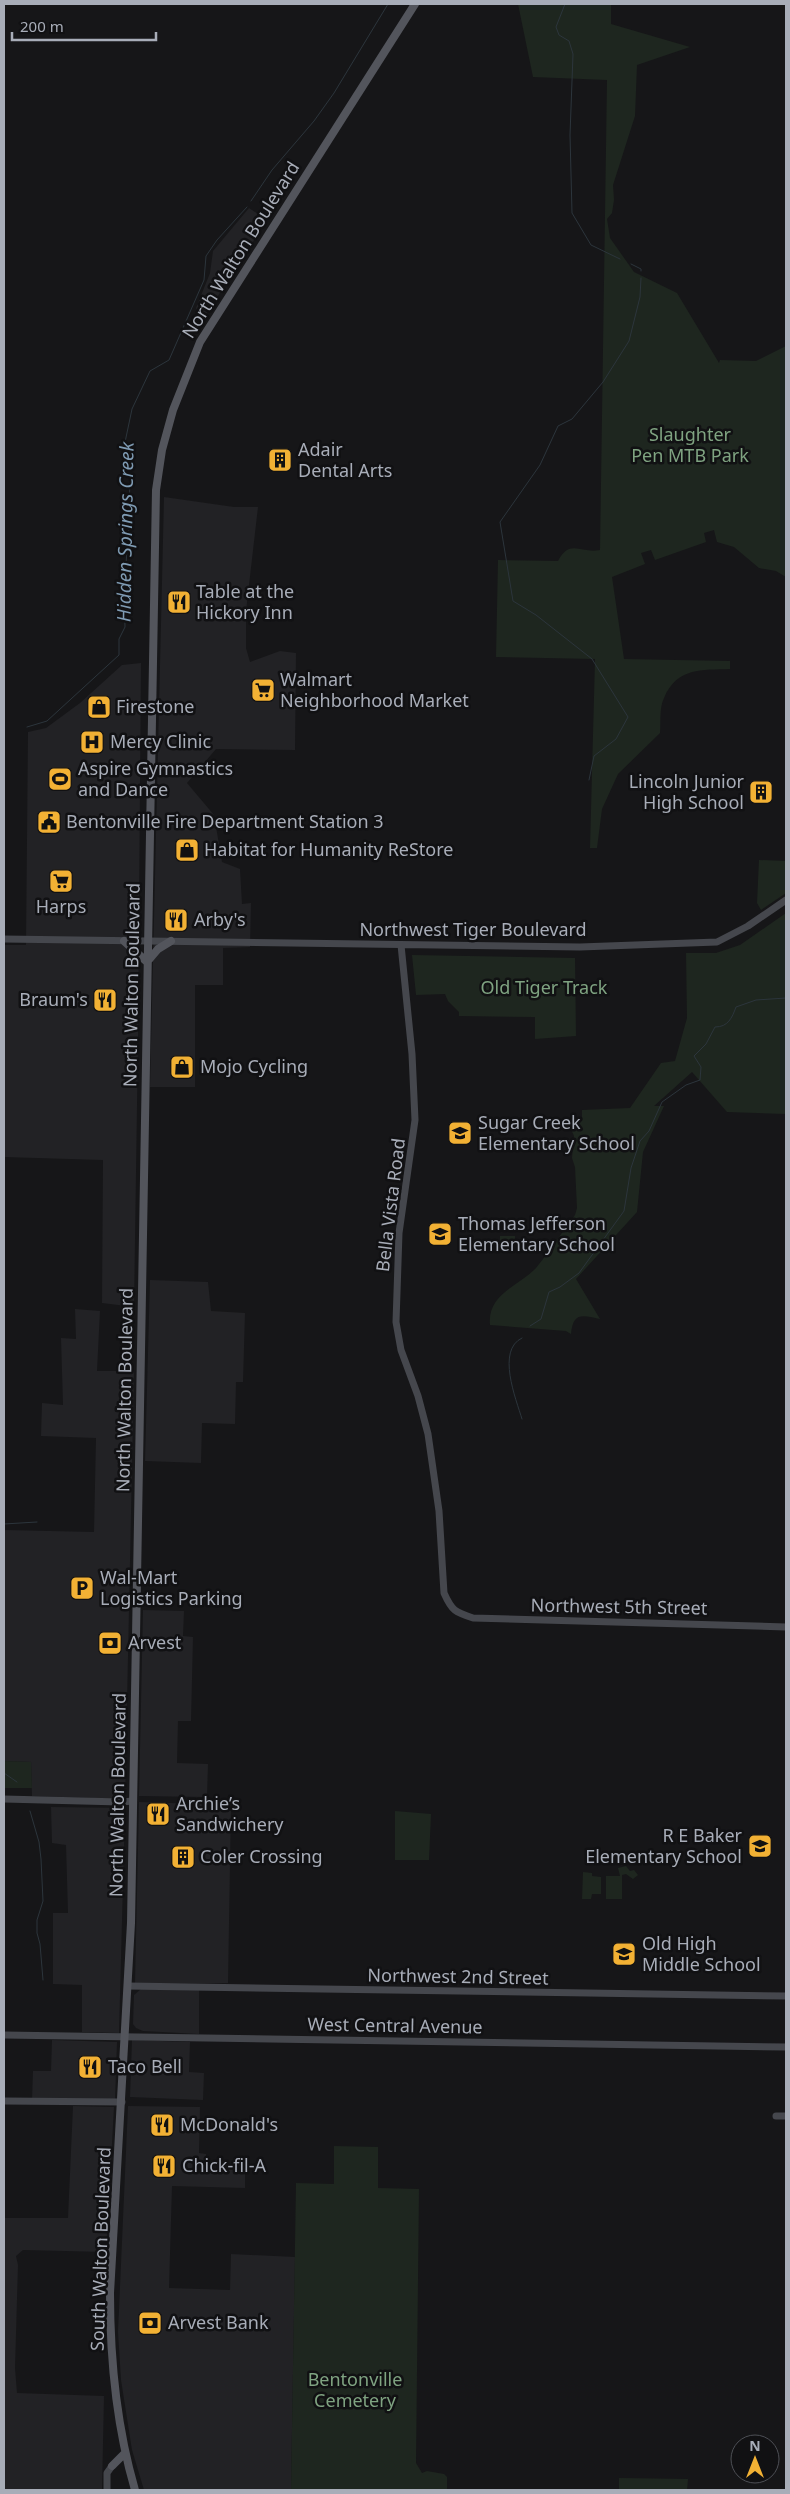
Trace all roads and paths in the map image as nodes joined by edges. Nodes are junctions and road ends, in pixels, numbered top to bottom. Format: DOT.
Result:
graph roads {
  1 [pos="415,4"];
  2 [pos="786,900"];
  3 [pos="4,939"];
  4 [pos="147,940"];
  5 [pos="124,941"];
  6 [pos="171,941"];
  7 [pos="400,945"];
  8 [pos="147,962"];
  9 [pos="453,1611"];
  10 [pos="786,1627"];
  11 [pos="4,1799"];
  12 [pos="133,1801"];
  13 [pos="128,1986"];
  14 [pos="786,1996"];
  15 [pos="4,2035"];
  16 [pos="126,2036"];
  17 [pos="786,2046"];
  18 [pos="4,2101"];
  19 [pos="122,2102"];
  20 [pos="776,2116"];
  21 [pos="786,2116"];
  22 [pos="125,2453"];
  23 [pos="112,2466"];
  24 [pos="129,2470"];
  25 [pos="107,2490"];
  26 [pos="135,2490"];
  1 -- 4 [label="main road, North Walton Boulevard"];
  2 -- 7 [label="street, Northwest Tiger Boulevard"];
  3 -- 5 [label="street, Northwest Tiger Boulevard"];
  4 -- 5 [label="street, Northwest Tiger Boulevard"];
  4 -- 6 [label="street, Northwest Tiger Boulevard"];
  4 -- 8 [label="main road, North Walton Boulevard"];
  5 -- 8 [label="main road"];
  6 -- 7 [label="street, Northwest Tiger Boulevard"];
  6 -- 8 [label="main road"];
  7 -- 9 [label="street, Bella Vista Road"];
  8 -- 12 [label="main road, North Walton Boulevard"];
  9 -- 10 [label="street, Northwest 5th Street"];
  11 -- 12 [label="street"];
  12 -- 13 [label="main road, North Walton Boulevard"];
  13 -- 14 [label="street, Northwest 2nd Street"];
  13 -- 16 [label="main road, North Walton Boulevard"];
  15 -- 16 [label="street, West Central Avenue"];
  16 -- 17 [label="street, West Central Avenue"];
  16 -- 19 [label="main road, South Walton Boulevard"];
  18 -- 19 [label="street"];
  19 -- 22 [label="main road, South Walton Boulevard"];
  20 -- 21 [label="street"];
  22 -- 23 [label="main road"];
  22 -- 24 [label="main road, South Walton Boulevard"];
  23 -- 24 [label="main road"];
  23 -- 25 [label="street"];
  24 -- 26 [label="main road, South Walton Boulevard"];
}
